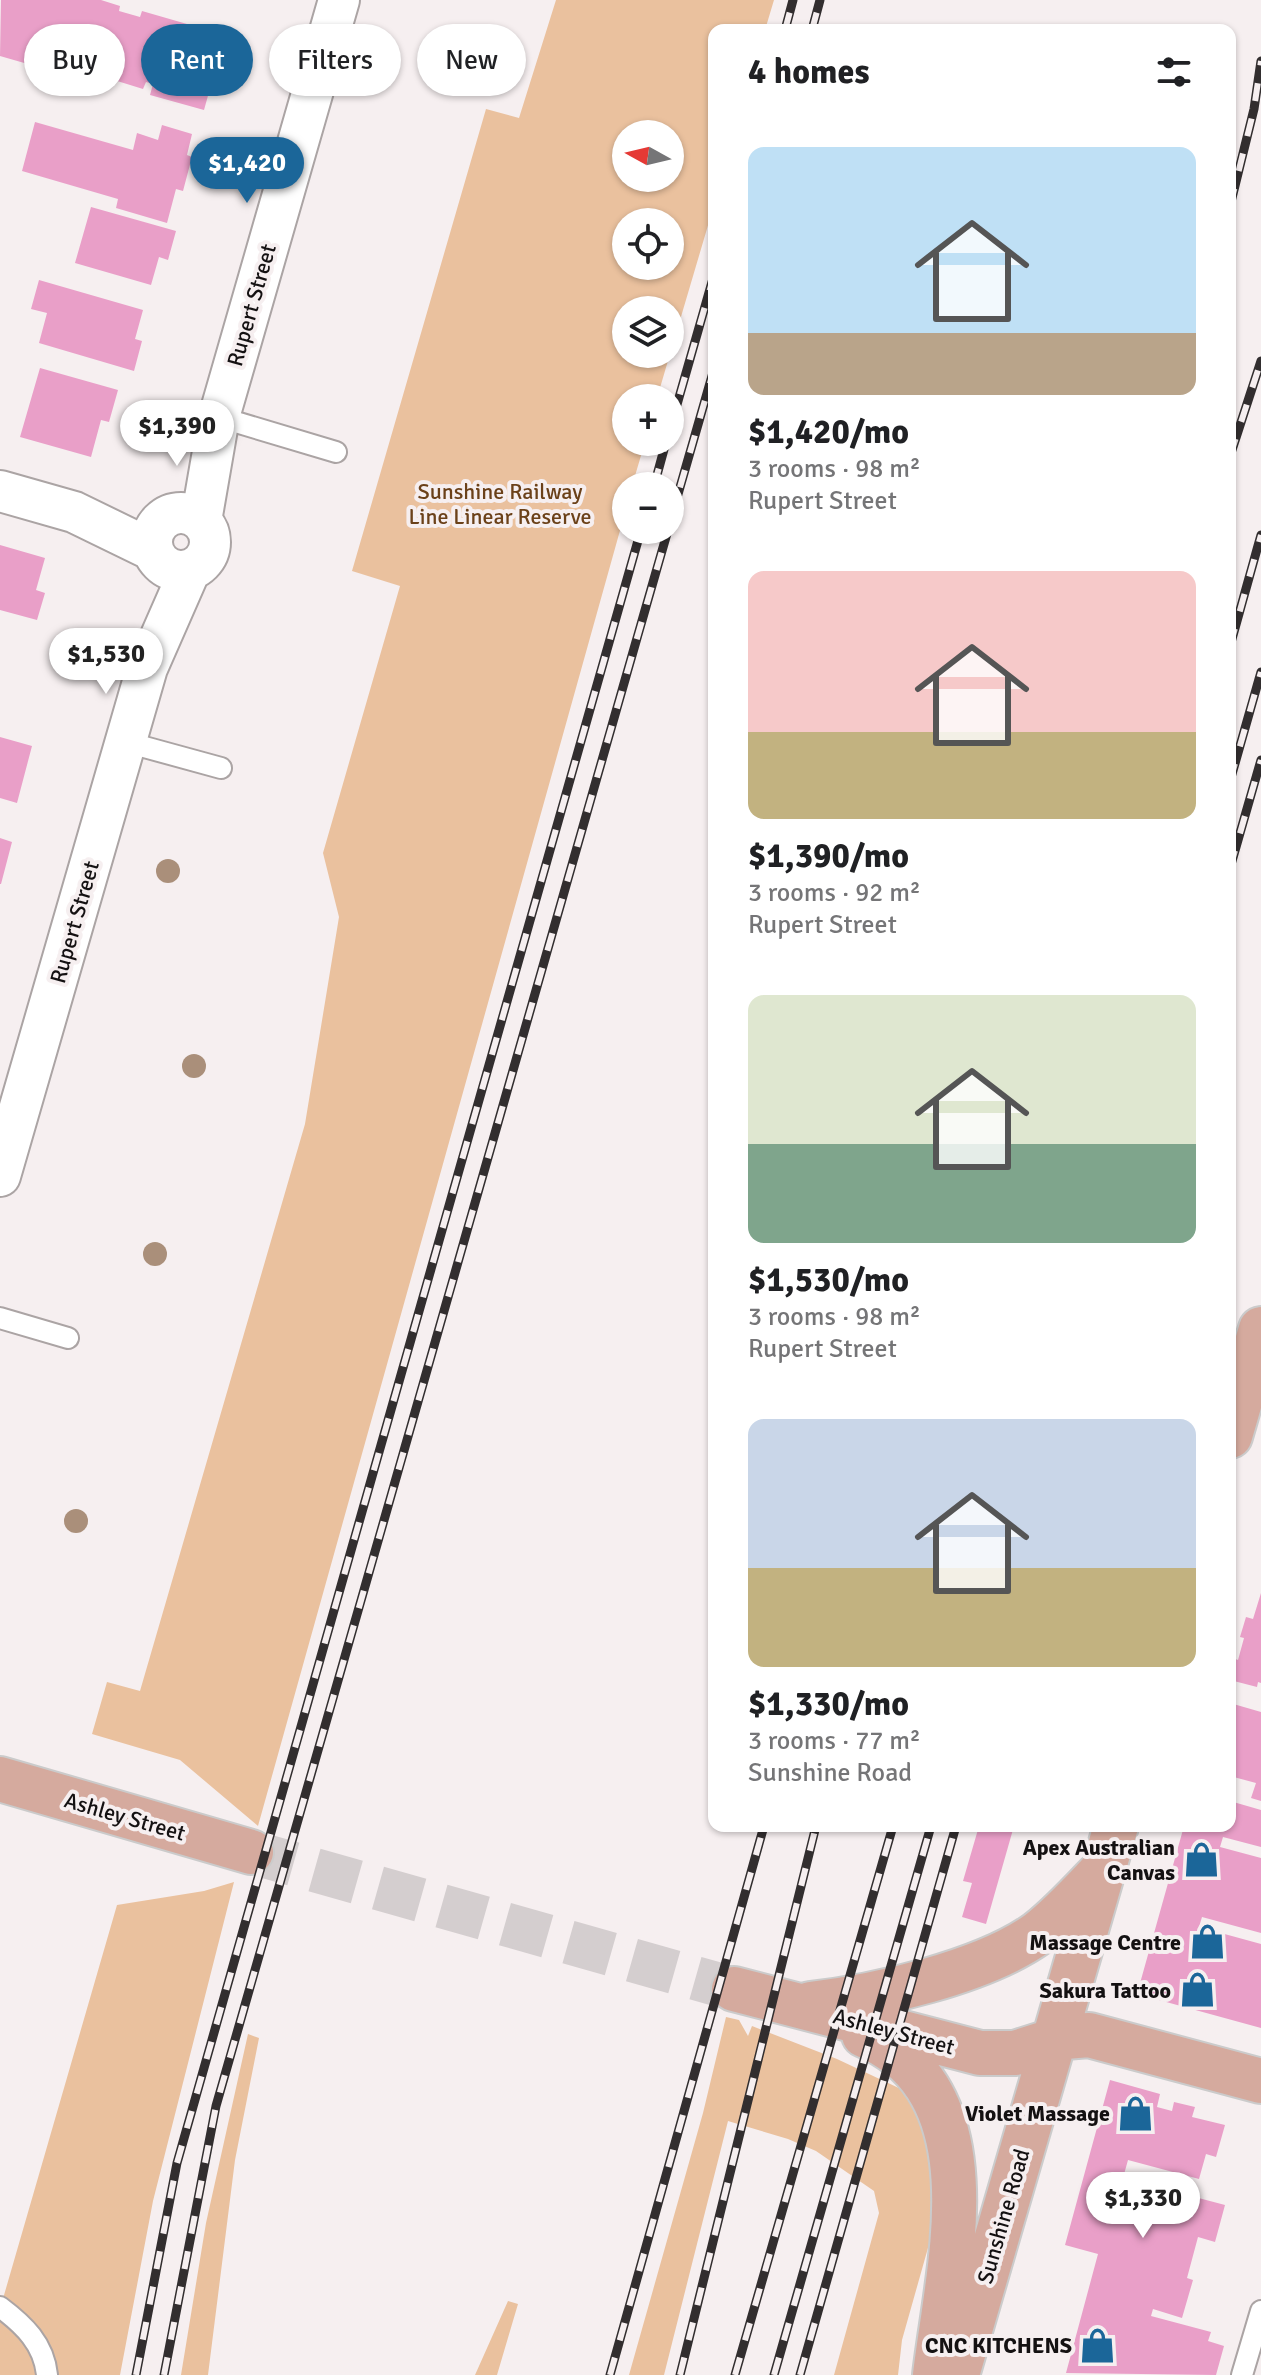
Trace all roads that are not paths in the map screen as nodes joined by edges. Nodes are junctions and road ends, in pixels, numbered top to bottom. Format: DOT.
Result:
graph roads {
  1 [pos="339,0"];
  2 [pos="218,421"];
  3 [pos="336,452"];
  4 [pos="0,491"];
  5 [pos="174,539"];
  6 [pos="126,742"];
  7 [pos="221,768"];
  8 [pos="3,1156"];
  9 [pos="0,1318"];
  10 [pos="68,1338"];
  11 [pos="1260,1338"];
  12 [pos="1236,1416"];
  13 [pos="0,1779"];
  14 [pos="1114,1832"];
  15 [pos="251,1852"];
  16 [pos="1104,1869"];
  17 [pos="734,1989"];
  18 [pos="791,2004"];
  19 [pos="1053,2040"];
  20 [pos="1261,2081"];
  21 [pos="0,2307"];
  22 [pos="1261,2311"];
  23 [pos="47,2375"];
  24 [pos="935,2375"];
  25 [pos="957,2375"];
  26 [pos="1242,2375"];
  1 -- 2 [label="street, Rupert Street"];
  2 -- 3 [label="lane"];
  2 -- 5 [label="street, Rupert Street"];
  4 -- 5 [label="street"];
  5 -- 6 [label="street, Rupert Street"];
  6 -- 7 [label="lane"];
  6 -- 8 [label="street, Rupert Street"];
  9 -- 10 [label="lane"];
  11 -- 12 [label="main road"];
  13 -- 15 [label="main road, Ashley Street"];
  14 -- 16 [label="main road, Sunshine Road"];
  16 -- 18 [label="main road"];
  16 -- 19 [label="main road, Sunshine Road"];
  17 -- 18 [label="main road, Ashley Street"];
  18 -- 19 [label="main road, Ashley Street"];
  18 -- 24 [label="main road"];
  19 -- 20 [label="main road, Ashley Street"];
  19 -- 25 [label="main road, Sunshine Road"];
  21 -- 23 [label="lane"];
  22 -- 26 [label="lane"];
}
